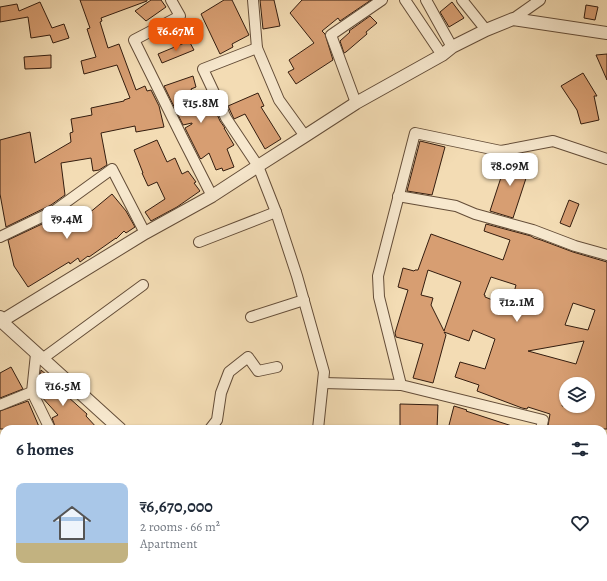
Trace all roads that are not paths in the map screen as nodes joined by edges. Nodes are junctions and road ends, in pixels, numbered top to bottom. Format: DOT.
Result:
graph roads {
  1 [pos="171,0"];
  2 [pos="253,0"];
  3 [pos="382,0"];
  4 [pos="405,0"];
  5 [pos="426,0"];
  6 [pos="462,0"];
  7 [pos="540,0"];
  8 [pos="513,19"];
  9 [pos="486,30"];
  10 [pos="607,33"];
  11 [pos="452,47"];
  12 [pos="257,48"];
  13 [pos="442,55"];
  14 [pos="356,102"];
  15 [pos="305,136"];
  16 [pos="607,159"];
  17 [pos="258,166"];
  18 [pos="212,196"];
  19 [pos="398,196"];
  20 [pos="276,212"];
  21 [pos="145,233"];
  22 [pos="0,237"];
  23 [pos="199,242"];
  24 [pos="607,255"];
  25 [pos="143,285"];
  26 [pos="304,300"];
  27 [pos="251,317"];
  28 [pos="0,321"];
  29 [pos="39,356"];
  30 [pos="278,367"];
  31 [pos="323,383"];
  32 [pos="401,385"];
  33 [pos="32,392"];
  34 [pos="0,404"];
  35 [pos="48,425"];
  36 [pos="116,425"];
  37 [pos="213,425"];
  38 [pos="318,425"];
  39 [pos="542,425"];
  1 -- 18 [label="street"];
  2 -- 12 [label="street"];
  3 -- 14 [label="street"];
  4 -- 13 [label="street"];
  5 -- 11 [label="street"];
  6 -- 9 [label="street"];
  7 -- 8 [label="street"];
  8 -- 9 [label="street"];
  8 -- 10 [label="street"];
  9 -- 11 [label="street"];
  11 -- 13 [label="street"];
  12 -- 15 [label="street"];
  12 -- 17 [label="street"];
  13 -- 14 [label="street"];
  14 -- 15 [label="street"];
  15 -- 17 [label="street"];
  16 -- 19 [label="street"];
  17 -- 18 [label="street"];
  17 -- 20 [label="street"];
  18 -- 21 [label="street"];
  19 -- 24 [label="street"];
  19 -- 32 [label="street"];
  20 -- 23 [label="street"];
  20 -- 26 [label="street"];
  21 -- 22 [label="street"];
  21 -- 28 [label="street"];
  25 -- 29 [label="street"];
  26 -- 27 [label="street"];
  26 -- 31 [label="street"];
  28 -- 29 [label="street"];
  29 -- 33 [label="street"];
  29 -- 36 [label="street"];
  30 -- 37 [label="street"];
  31 -- 32 [label="street"];
  31 -- 38 [label="street"];
  32 -- 39 [label="street"];
  33 -- 34 [label="street"];
  33 -- 35 [label="street"];
}
